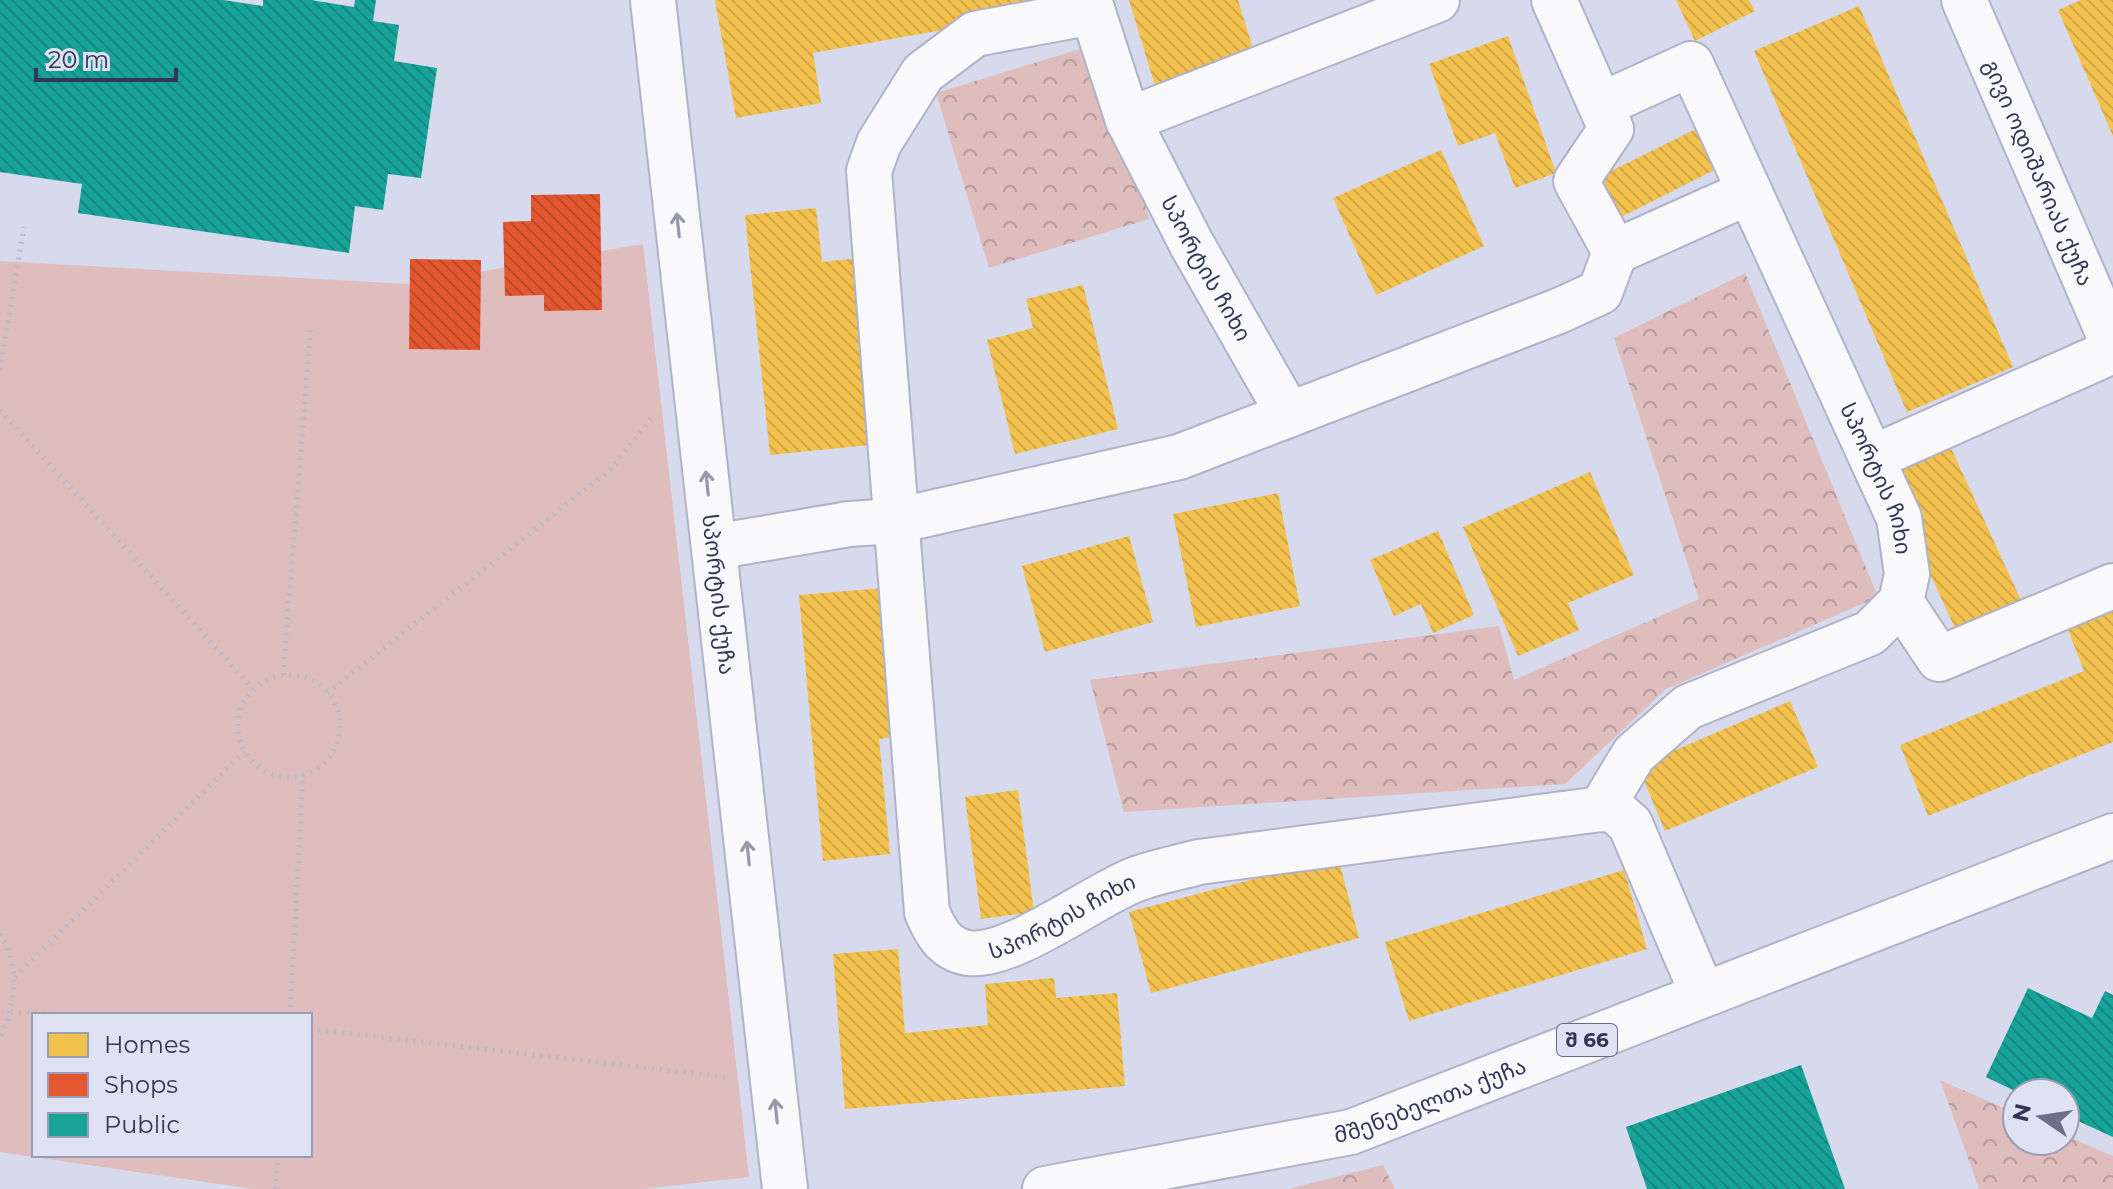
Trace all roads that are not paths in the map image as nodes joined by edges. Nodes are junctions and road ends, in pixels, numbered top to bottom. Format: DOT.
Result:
graph roads {
  1 [pos="653,0"];
  2 [pos="1437,0"];
  3 [pos="1554,0"];
  4 [pos="1964,0"];
  5 [pos="1091,6"];
  6 [pos="1601,105"];
  7 [pos="1128,120"];
  8 [pos="1749,192"];
  9 [pos="1615,252"];
  10 [pos="2112,339"];
  11 [pos="1289,415"];
  12 [pos="1872,458"];
  13 [pos="896,521"];
  14 [pos="714,547"];
  15 [pos="2113,586"];
  16 [pos="1901,602"];
  17 [pos="1601,809"];
  18 [pos="2113,836"];
  19 [pos="1703,995"];
  20 [pos="785,1189"];
  21 [pos="1045,1189"];
  14 -- 1 [label="street, სპორტის ქუჩა, one-way"];
  2 -- 7 [label="street"];
  3 -- 6 [label="street"];
  4 -- 10 [label="street, გივი ოდიშარიას ქუჩა"];
  5 -- 7 [label="street, სპორტის ჩიხი"];
  5 -- 13 [label="street"];
  6 -- 8 [label="street, სპორტის ჩიხი"];
  6 -- 9 [label="street"];
  7 -- 11 [label="street, სპორტის ჩიხი"];
  8 -- 9 [label="street"];
  8 -- 12 [label="street, სპორტის ჩიხი"];
  9 -- 11 [label="street"];
  10 -- 12 [label="street"];
  11 -- 13 [label="street"];
  12 -- 16 [label="street, სპორტის ჩიხი"];
  13 -- 14 [label="street"];
  13 -- 17 [label="street, სპორტის ჩიხი"];
  20 -- 14 [label="street, სპორტის ქუჩა, one-way"];
  15 -- 16 [label="street"];
  16 -- 17 [label="street"];
  17 -- 19 [label="street"];
  18 -- 19 [label="street, მშენებელთა ქუჩა / შ 66"];
  19 -- 21 [label="street, მშენებელთა ქუჩა / შ 66"];
}
